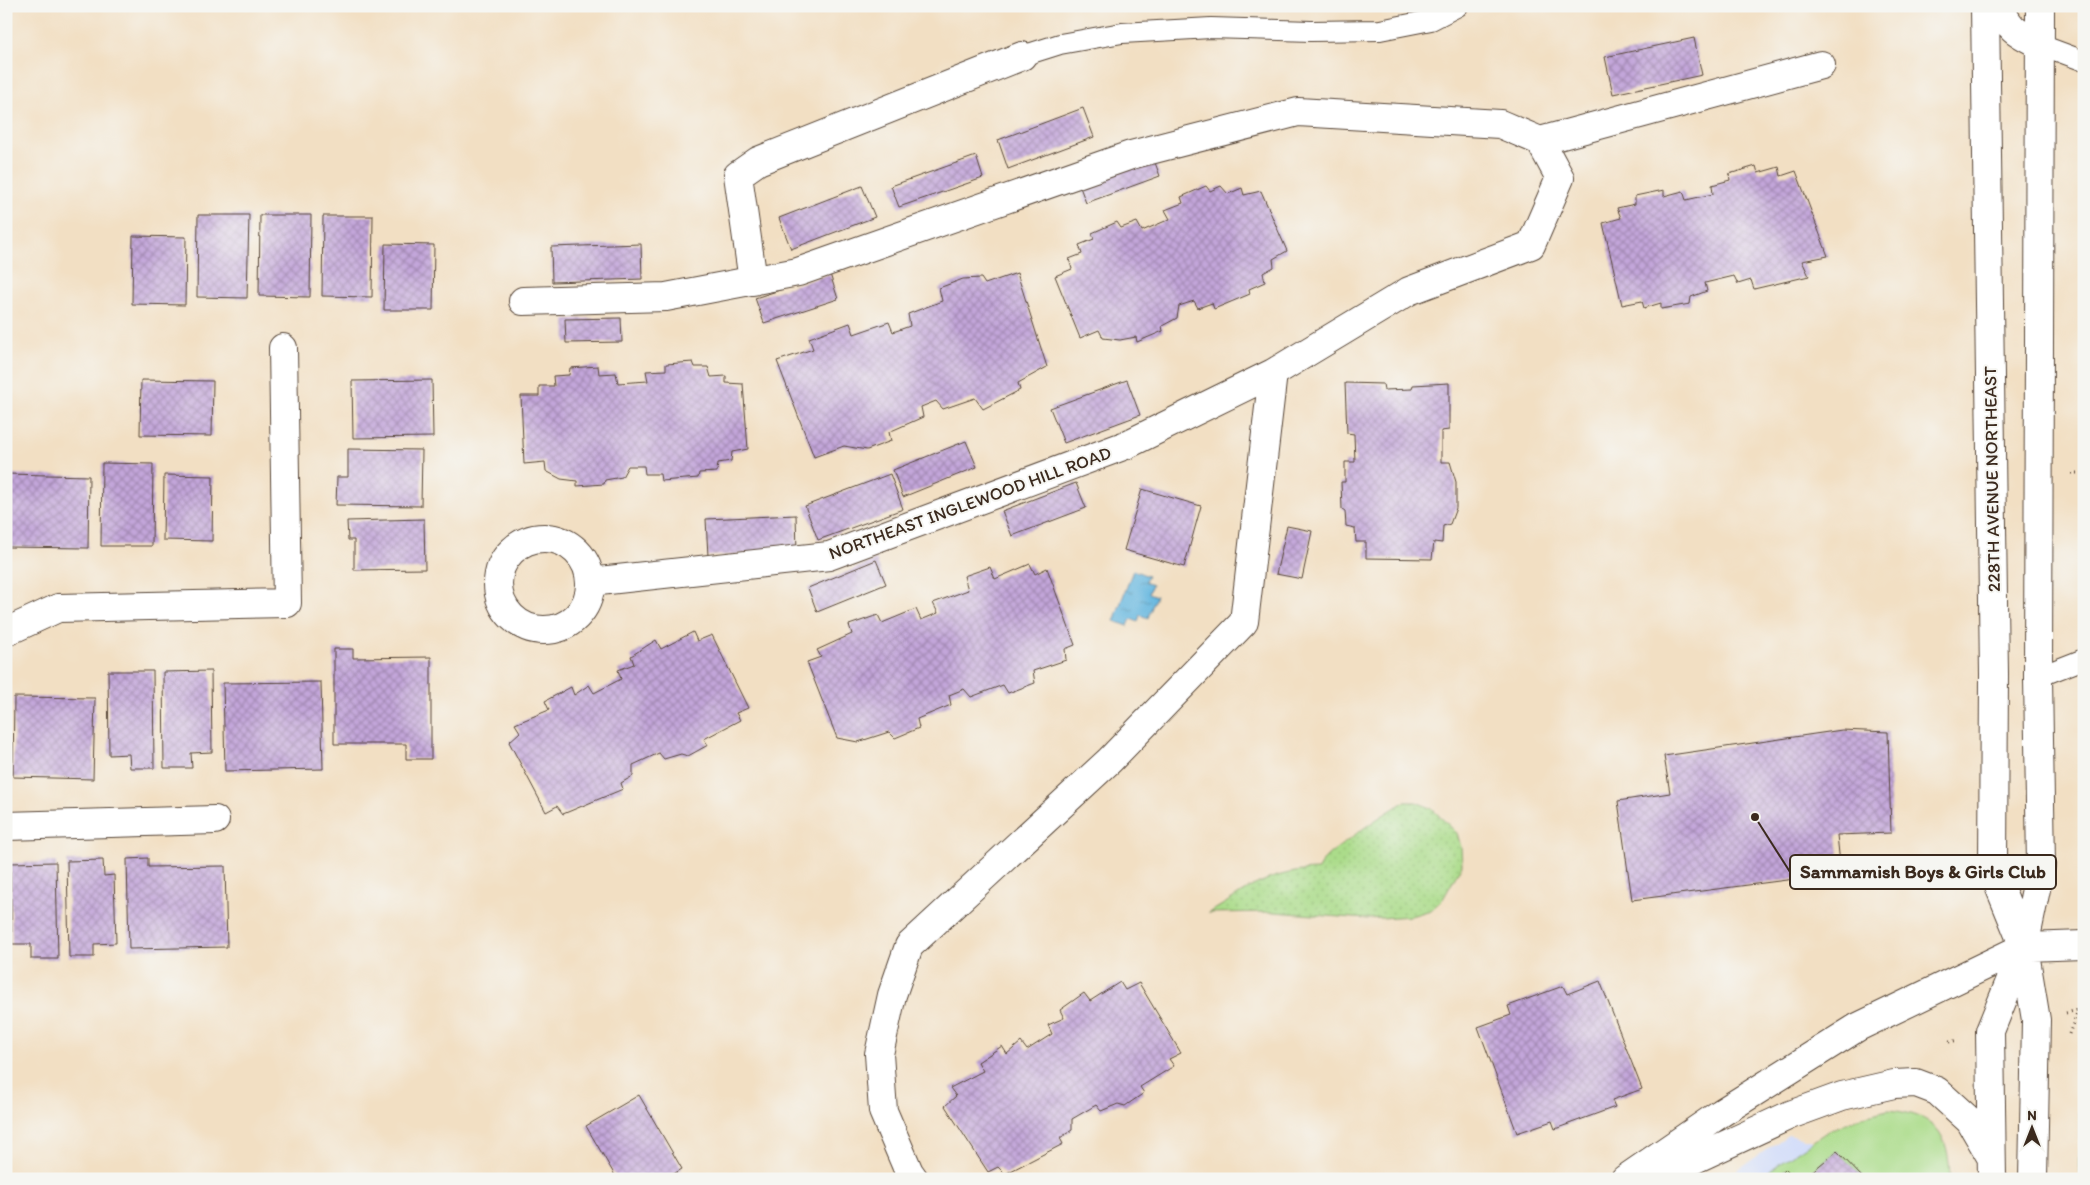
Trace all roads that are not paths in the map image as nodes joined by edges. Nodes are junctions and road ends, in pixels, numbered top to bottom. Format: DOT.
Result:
graph roads {
  1 [pos="1458,6"];
  2 [pos="1985,6"];
  3 [pos="2001,6"];
  4 [pos="2040,6"];
  5 [pos="2041,45"];
  6 [pos="1022,56"];
  7 [pos="2084,61"];
  8 [pos="1821,65"];
  9 [pos="1540,141"];
  10 [pos="754,281"];
  11 [pos="523,301"];
  12 [pos="283,348"];
  13 [pos="1273,373"];
  14 [pos="590,582"];
  15 [pos="6,632"];
  16 [pos="2084,660"];
  17 [pos="2038,677"];
  18 [pos="215,820"];
  19 [pos="6,826"];
  20 [pos="2084,945"];
  21 [pos="2024,947"];
  22 [pos="1992,1169"];
  23 [pos="914,1179"];
  24 [pos="1625,1179"];
  25 [pos="1652,1179"];
  26 [pos="2034,1179"];
  1 -- 6 [label="lane"];
  2 -- 21 [label="street, 228TH AVENUE NORTHEAST"];
  3 -- 5 [label="street"];
  4 -- 5 [label="street, 228TH AVENUE NORTHEAST"];
  5 -- 7 [label="lane"];
  5 -- 17 [label="street, 228TH AVENUE NORTHEAST"];
  6 -- 10 [label="street"];
  8 -- 9 [label="street"];
  9 -- 10 [label="street"];
  9 -- 13 [label="street, NORTHEAST INGLEWOOD HILL ROAD"];
  10 -- 11 [label="street"];
  12 -- 15 [label="street"];
  13 -- 14 [label="street, NORTHEAST INGLEWOOD HILL ROAD"];
  13 -- 23 [label="street"];
  16 -- 17 [label="lane"];
  17 -- 21 [label="street, 228TH AVENUE NORTHEAST"];
  18 -- 19 [label="street"];
  20 -- 21 [label="street"];
  21 -- 22 [label="street, 228TH AVENUE NORTHEAST"];
  21 -- 24 [label="street"];
  21 -- 26 [label="street, 228TH AVENUE NORTHEAST"];
  22 -- 25 [label="street"];
}
